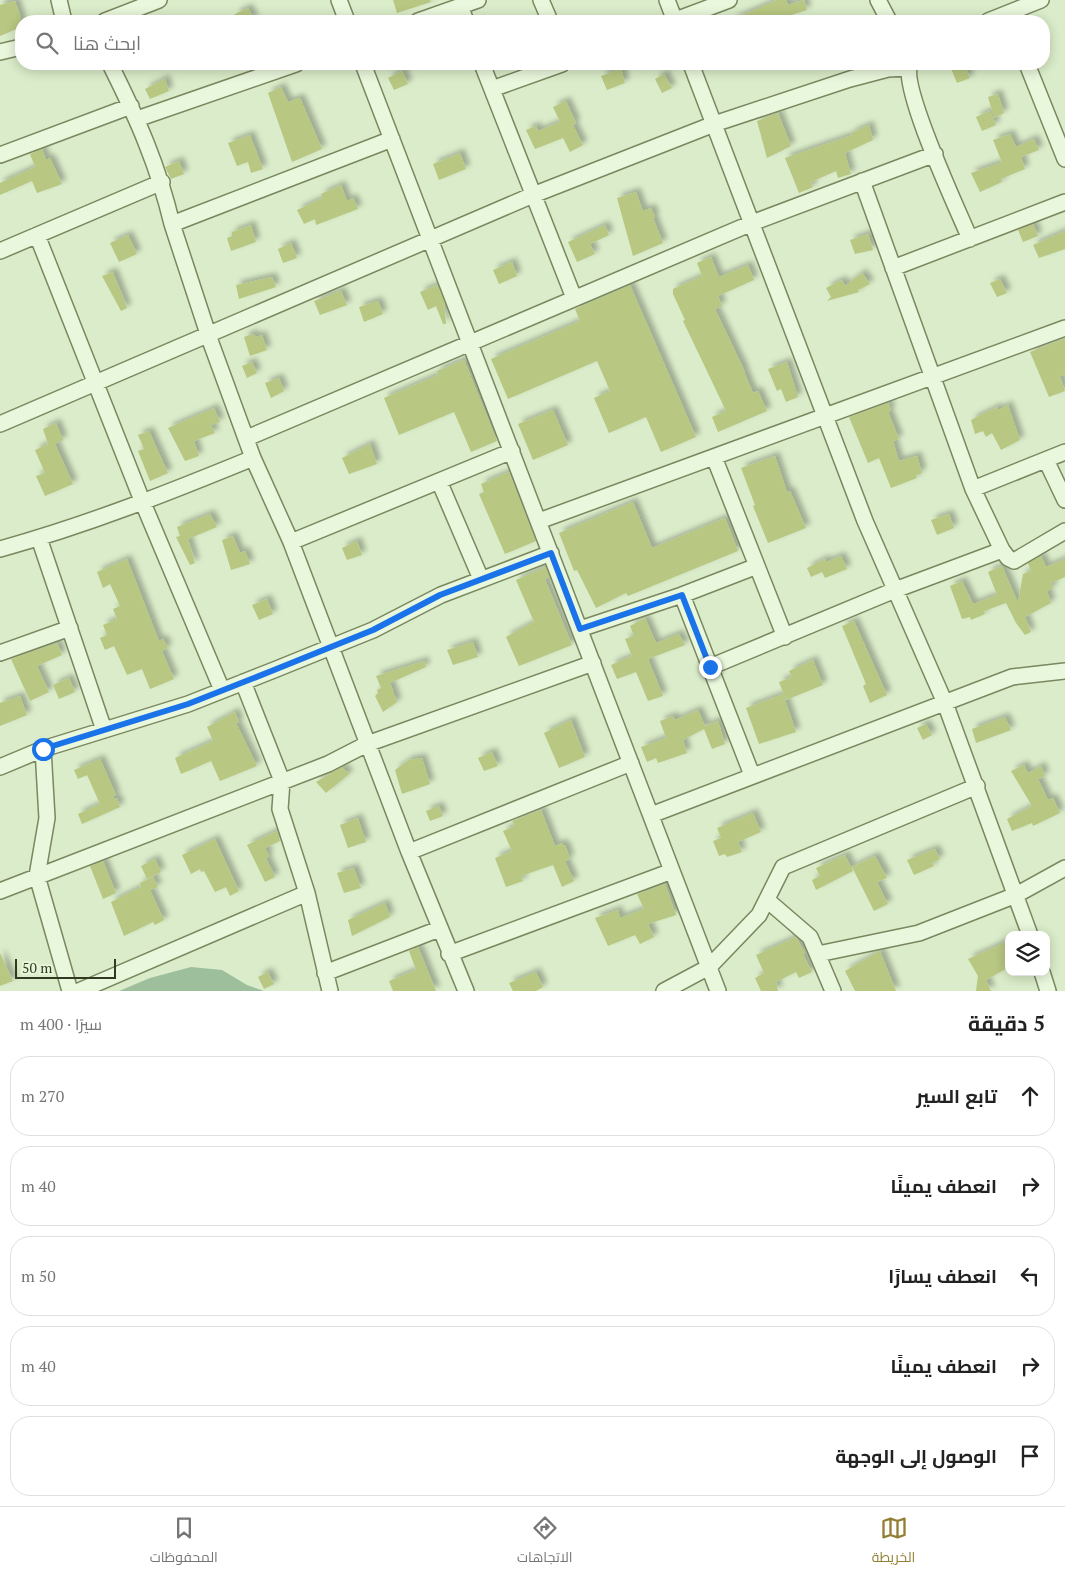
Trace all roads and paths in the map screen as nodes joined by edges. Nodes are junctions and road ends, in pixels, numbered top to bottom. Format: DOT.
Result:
graph roads {
  1 [pos="59,0"];
  2 [pos="159,0"];
  3 [pos="339,0"];
  4 [pos="478,0"];
  5 [pos="541,0"];
  6 [pos="667,0"];
  7 [pos="729,0"];
  8 [pos="878,0"];
  9 [pos="1041,0"];
  10 [pos="460,6"];
  11 [pos="1007,12"];
  12 [pos="63,15"];
  13 [pos="120,15"];
  14 [pos="345,15"];
  15 [pos="435,15"];
  16 [pos="464,15"];
  17 [pos="547,15"];
  18 [pos="672,15"];
  19 [pos="690,15"];
  20 [pos="886,15"];
  21 [pos="15,48"];
  22 [pos="0,52"];
  23 [pos="113,70"];
  24 [pos="276,70"];
  25 [pos="365,70"];
  26 [pos="484,70"];
  27 [pos="545,70"];
  28 [pos="693,70"];
  29 [pos="884,70"];
  30 [pos="909,70"];
  31 [pos="1029,70"];
  32 [pos="492,89"];
  33 [pos="134,112"];
  34 [pos="714,124"];
  35 [pos="392,139"];
  36 [pos="935,154"];
  37 [pos="0,156"];
  38 [pos="1065,159"];
  39 [pos="862,181"];
  40 [pos="162,182"];
  41 [pos="533,195"];
  42 [pos="1065,202"];
  43 [pos="172,224"];
  44 [pos="752,224"];
  45 [pos="37,235"];
  46 [pos="431,238"];
  47 [pos="970,239"];
  48 [pos="0,251"];
  49 [pos="893,268"];
  50 [pos="574,298"];
  51 [pos="1065,328"];
  52 [pos="208,334"];
  53 [pos="471,342"];
  54 [pos="933,377"];
  55 [pos="97,382"];
  56 [pos="825,417"];
  57 [pos="0,424"];
  58 [pos="246,438"];
  59 [pos="512,451"];
  60 [pos="1065,452"];
  61 [pos="714,457"];
  62 [pos="254,458"];
  63 [pos="1046,460"];
  64 [pos="439,481"];
  65 [pos="973,489"];
  66 [pos="1065,500"];
  67 [pos="144,503"];
  68 [pos="538,521"];
  69 [pos="1065,530"];
  70 [pos="39,538"];
  71 [pos="291,542"];
  72 [pos="0,549"];
  73 [pos="1002,550"];
  74 [pos="551,553"];
  75 [pos="757,566"];
  76 [pos="481,579"];
  77 [pos="895,590"];
  78 [pos="682,595"];
  79 [pos="70,628"];
  80 [pos="580,629"];
  81 [pos="785,637"];
  82 [pos="329,648"];
  83 [pos="0,653"];
  84 [pos="593,663"];
  85 [pos="710,667"];
  86 [pos="1065,671"];
  87 [pos="243,682"];
  88 [pos="222,690"];
  89 [pos="945,703"];
  90 [pos="104,730"];
  91 [pos="367,744"];
  92 [pos="43,749"];
  93 [pos="631,763"];
  94 [pos="0,767"];
  95 [pos="752,775"];
  96 [pos="282,781"];
  97 [pos="977,786"];
  98 [pos="651,815"];
  99 [pos="409,852"];
  100 [pos="1065,868"];
  101 [pos="672,871"];
  102 [pos="37,876"];
  103 [pos="0,890"];
  104 [pos="307,892"];
  105 [pos="1016,895"];
  106 [pos="767,900"];
  107 [pos="439,929"];
  108 [pos="1029,931"];
  109 [pos="449,954"];
  110 [pos="818,954"];
  111 [pos="709,968"];
  112 [pos="325,973"];
  113 [pos="1043,976"];
  114 [pos="70,991"];
  115 [pos="79,991"];
  116 [pos="330,991"];
  117 [pos="466,991"];
  118 [pos="664,991"];
  119 [pos="718,991"];
  120 [pos="833,991"];
  121 [pos="1048,991"];
  1 -- 12 [label="street"];
  2 -- 13 [label="street"];
  3 -- 14 [label="street"];
  4 -- 10 [label="street"];
  5 -- 17 [label="street"];
  6 -- 18 [label="street"];
  7 -- 19 [label="street"];
  8 -- 20 [label="street"];
  9 -- 11 [label="street"];
  10 -- 15 [label="street"];
  10 -- 16 [label="street"];
  21 -- 22 [label="street"];
  23 -- 33 [label="street"];
  24 -- 33 [label="street"];
  25 -- 35 [label="street"];
  26 -- 32 [label="street"];
  27 -- 32 [label="street"];
  28 -- 34 [label="street"];
  29 -- 34 [label="street"];
  30 -- 36 [label="street"];
  31 -- 38 [label="street"];
  32 -- 41 [label="street"];
  33 -- 37 [label="street"];
  33 -- 40 [label="street"];
  34 -- 41 [label="street"];
  34 -- 44 [label="street"];
  35 -- 43 [label="street"];
  35 -- 46 [label="street"];
  36 -- 39 [label="street"];
  36 -- 47 [label="street"];
  39 -- 44 [label="street"];
  39 -- 49 [label="street"];
  40 -- 43 [label="street"];
  40 -- 45 [label="street"];
  41 -- 46 [label="street"];
  41 -- 50 [label="street"];
  42 -- 47 [label="street"];
  43 -- 52 [label="street"];
  44 -- 50 [label="street"];
  44 -- 56 [label="street"];
  45 -- 48 [label="street"];
  45 -- 55 [label="street"];
  46 -- 52 [label="street"];
  46 -- 53 [label="street"];
  47 -- 49 [label="street"];
  49 -- 54 [label="street"];
  50 -- 53 [label="street"];
  51 -- 54 [label="street"];
  52 -- 55 [label="street"];
  52 -- 58 [label="street"];
  53 -- 58 [label="street"];
  53 -- 59 [label="street"];
  54 -- 56 [label="street"];
  54 -- 65 [label="street"];
  55 -- 57 [label="street"];
  55 -- 67 [label="street"];
  56 -- 61 [label="street"];
  56 -- 77 [label="street"];
  58 -- 62 [label="street"];
  59 -- 64 [label="street"];
  59 -- 68 [label="street"];
  60 -- 63 [label="street"];
  61 -- 68 [label="street"];
  61 -- 75 [label="street"];
  62 -- 67 [label="street"];
  62 -- 71 [label="street"];
  63 -- 65 [label="street"];
  63 -- 66 [label="street"];
  64 -- 71 [label="street"];
  64 -- 76 [label="street"];
  65 -- 73 [label="street"];
  67 -- 70 [label="street"];
  67 -- 88 [label="street"];
  68 -- 74 [label="street"];
  69 -- 73 [label="street"];
  70 -- 72 [label="street"];
  70 -- 79 [label="street"];
  71 -- 82 [label="street"];
  73 -- 77 [label="street"];
  74 -- 76 [label="street"];
  74 -- 80 [label="street"];
  75 -- 78 [label="street"];
  75 -- 81 [label="street"];
  76 -- 82 [label="street"];
  77 -- 81 [label="street"];
  77 -- 89 [label="street"];
  78 -- 80 [label="street"];
  78 -- 85 [label="street"];
  79 -- 83 [label="street"];
  79 -- 90 [label="street"];
  80 -- 84 [label="street"];
  81 -- 85 [label="street"];
  82 -- 87 [label="street"];
  82 -- 91 [label="street"];
  84 -- 91 [label="street"];
  84 -- 93 [label="street"];
  85 -- 95 [label="street"];
  86 -- 89 [label="street"];
  87 -- 88 [label="street"];
  87 -- 96 [label="street"];
  88 -- 90 [label="street"];
  89 -- 95 [label="street"];
  89 -- 97 [label="street"];
  90 -- 92 [label="street"];
  91 -- 96 [label="street"];
  91 -- 99 [label="street"];
  92 -- 94 [label="street"];
  92 -- 102 [label="street"];
  93 -- 98 [label="street"];
  93 -- 99 [label="street"];
  95 -- 98 [label="street"];
  96 -- 102 [label="street"];
  96 -- 104 [label="street"];
  97 -- 105 [label="street"];
  97 -- 106 [label="street"];
  98 -- 101 [label="street"];
  99 -- 107 [label="street"];
  100 -- 105 [label="street"];
  101 -- 109 [label="street"];
  101 -- 111 [label="street"];
  102 -- 103 [label="street"];
  102 -- 114 [label="street"];
  104 -- 112 [label="street"];
  104 -- 115 [label="street"];
  105 -- 108 [label="street"];
  105 -- 110 [label="street"];
  106 -- 110 [label="street"];
  106 -- 111 [label="street"];
  107 -- 109 [label="street"];
  107 -- 112 [label="street"];
  109 -- 117 [label="street"];
  110 -- 120 [label="street"];
  111 -- 118 [label="street"];
  111 -- 119 [label="street"];
  112 -- 116 [label="street"];
  113 -- 121 [label="street"];
}
